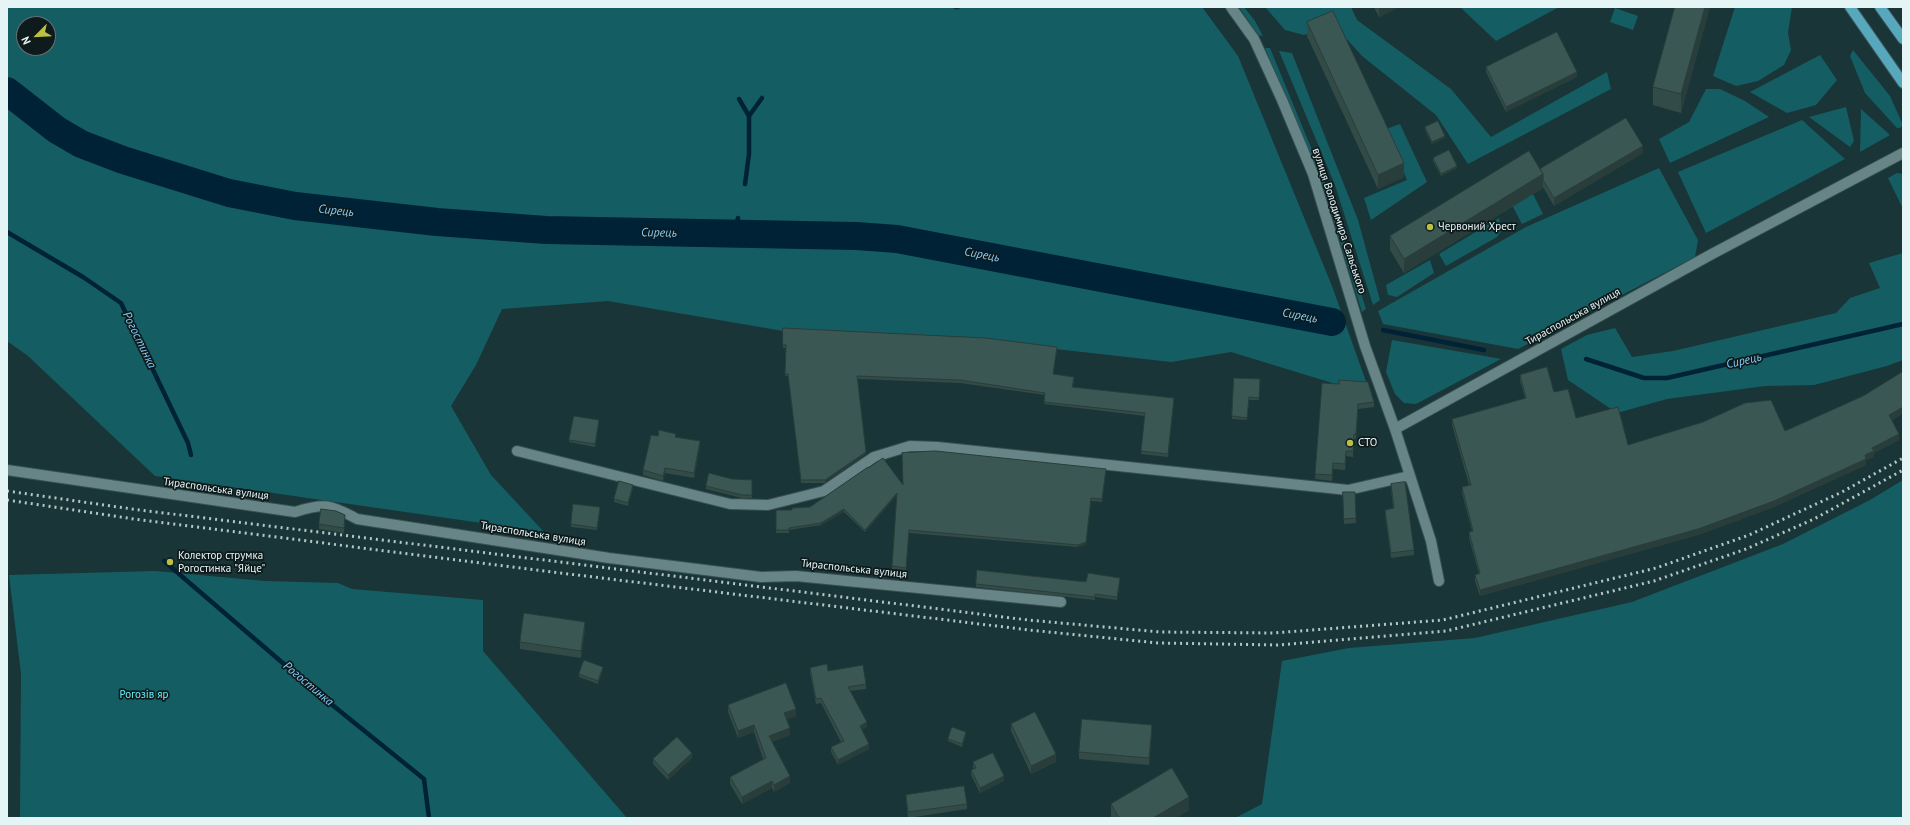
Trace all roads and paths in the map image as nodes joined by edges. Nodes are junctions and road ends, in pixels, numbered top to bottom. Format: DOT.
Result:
graph roads {
  1 [pos="1231,7"];
  2 [pos="1850,7"];
  3 [pos="1880,7"];
  4 [pos="1903,39"];
  5 [pos="1903,83"];
  6 [pos="1903,153"];
  7 [pos="1395,429"];
  8 [pos="517,451"];
  9 [pos="7,470"];
  10 [pos="1409,476"];
  11 [pos="1439,581"];
  12 [pos="1061,602"];
  1 -- 7 [label="street, вулиця Володимира Сальського"];
  2 -- 5 [label="main road"];
  3 -- 4 [label="main road"];
  6 -- 7 [label="street, Тираспольська вулиця"];
  7 -- 10 [label="street"];
  8 -- 10 [label="street"];
  9 -- 12 [label="street, Тираспольська вулиця"];
  10 -- 11 [label="street"];
}
